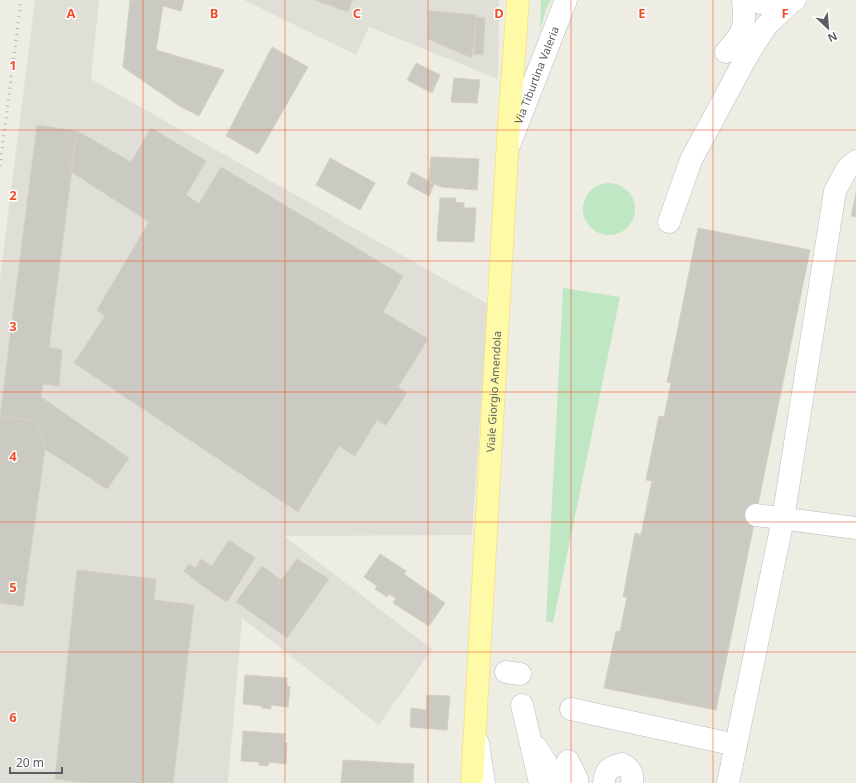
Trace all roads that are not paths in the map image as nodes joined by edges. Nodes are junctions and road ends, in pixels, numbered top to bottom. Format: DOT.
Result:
graph roads {
  1 [pos="518,0"];
  2 [pos="566,0"];
  3 [pos="743,0"];
  4 [pos="748,0"];
  5 [pos="793,1"];
  6 [pos="726,52"];
  7 [pos="507,150"];
  8 [pos="856,161"];
  9 [pos="669,222"];
  10 [pos="756,515"];
  11 [pos="783,518"];
  12 [pos="856,528"];
  13 [pos="522,705"];
  14 [pos="571,709"];
  15 [pos="475,730"];
  16 [pos="529,735"];
  17 [pos="736,745"];
  18 [pos="571,779"];
  19 [pos="472,783"];
  20 [pos="484,783"];
  21 [pos="528,783"];
  22 [pos="540,783"];
  23 [pos="550,783"];
  24 [pos="604,783"];
  25 [pos="632,783"];
  26 [pos="728,783"];
  1 -- 7 [label="main road, Viale Giorgio Amendola"];
  2 -- 7 [label="street, Via Tiburtina Valeria"];
  3 -- 6 [label="street"];
  4 -- 5 [label="street"];
  5 -- 9 [label="street"];
  7 -- 15 [label="main road, Viale Giorgio Amendola"];
  8 -- 11 [label="street"];
  10 -- 11 [label="street"];
  11 -- 12 [label="street"];
  11 -- 17 [label="street"];
  13 -- 16 [label="street"];
  14 -- 17 [label="street"];
  15 -- 19 [label="main road, Viale Giorgio Amendola"];
  15 -- 20 [label="street"];
  16 -- 18 [label="street"];
  16 -- 21 [label="street"];
  16 -- 22 [label="street"];
  16 -- 23 [label="street"];
  17 -- 26 [label="street"];
  24 -- 25 [label="street"];
}
